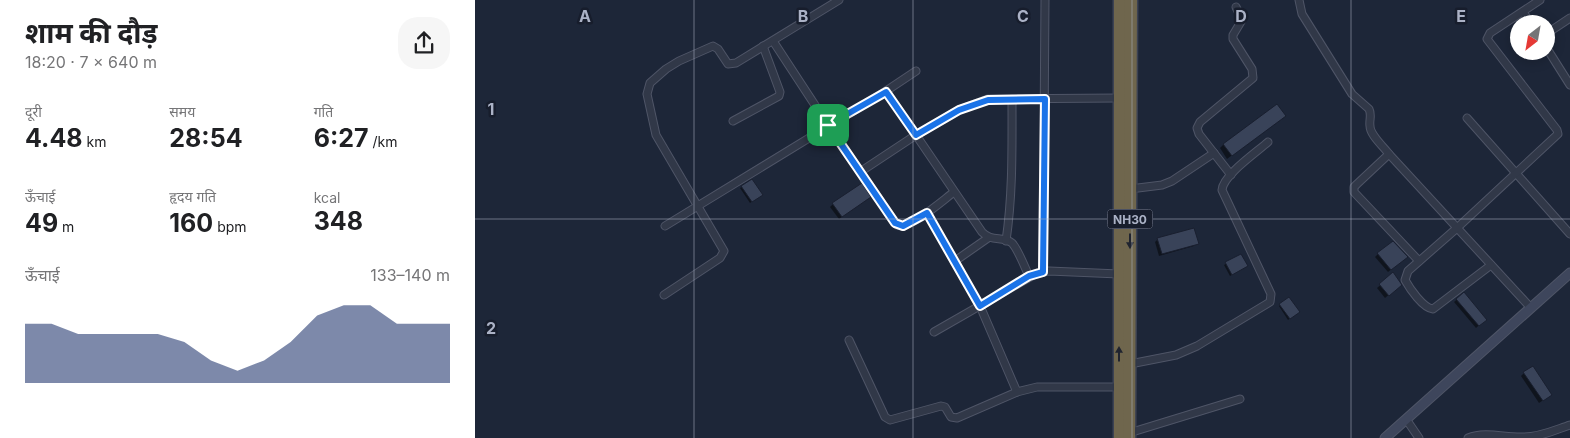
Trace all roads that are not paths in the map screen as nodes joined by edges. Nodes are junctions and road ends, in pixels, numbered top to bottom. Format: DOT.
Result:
graph roads {
  1 [pos="839,0"];
  2 [pos="1045,0"];
  3 [pos="1120,0"];
  4 [pos="1131,0"];
  5 [pos="1299,0"];
  6 [pos="1540,0"];
  7 [pos="1236,7"];
  8 [pos="1523,12"];
  9 [pos="1525,15"];
  10 [pos="1570,18"];
  11 [pos="1555,28"];
  12 [pos="773,40"];
  13 [pos="763,46"];
  14 [pos="1554,60"];
  15 [pos="916,71"];
  16 [pos="1570,85"];
  17 [pos="886,92"];
  18 [pos="1120,98"];
  19 [pos="1012,99"];
  20 [pos="1045,99"];
  21 [pos="1467,118"];
  22 [pos="733,121"];
  23 [pos="828,125"];
  24 [pos="916,135"];
  25 [pos="1269,142"];
  26 [pos="1214,153"];
  27 [pos="1389,154"];
  28 [pos="860,172"];
  29 [pos="1517,173"];
  30 [pos="1231,175"];
  31 [pos="1129,189"];
  32 [pos="954,192"];
  33 [pos="697,206"];
  34 [pos="927,213"];
  35 [pos="665,226"];
  36 [pos="1457,228"];
  37 [pos="1570,234"];
  38 [pos="989,238"];
  39 [pos="1006,240"];
  40 [pos="955,261"];
  41 [pos="1419,261"];
  42 [pos="1491,264"];
  43 [pos="1043,272"];
  44 [pos="1570,273"];
  45 [pos="1119,274"];
  46 [pos="1029,276"];
  47 [pos="664,295"];
  48 [pos="980,306"];
  49 [pos="1531,308"];
  50 [pos="934,332"];
  51 [pos="849,340"];
  52 [pos="1130,364"];
  53 [pos="1119,387"];
  54 [pos="1017,392"];
  55 [pos="1240,399"];
  56 [pos="1406,419"];
  57 [pos="1570,425"];
  58 [pos="1126,436"];
  59 [pos="1516,437"];
  60 [pos="1385,438"];
  61 [pos="1419,438"];
  62 [pos="1468,438"];
  1 -- 12 [label="street"];
  2 -- 20 [label="street"];
  3 -- 18 [label="highway, NH30"];
  4 -- 31 [label="highway, NH30"];
  5 -- 27 [label="street"];
  6 -- 8 [label="street"];
  7 -- 26 [label="street"];
  8 -- 9 [label="street"];
  8 -- 29 [label="street"];
  10 -- 11 [label="street"];
  12 -- 13 [label="street"];
  12 -- 23 [label="street"];
  13 -- 22 [label="street"];
  13 -- 33 [label="street"];
  14 -- 16 [label="street"];
  15 -- 17 [label="street"];
  17 -- 23 [label="street"];
  17 -- 24 [label="street"];
  18 -- 20 [label="street"];
  18 -- 45 [label="highway, NH30"];
  19 -- 20 [label="street"];
  19 -- 24 [label="street"];
  19 -- 39 [label="street"];
  20 -- 43 [label="street"];
  21 -- 29 [label="street"];
  23 -- 28 [label="street"];
  23 -- 33 [label="street"];
  24 -- 28 [label="street"];
  24 -- 32 [label="street"];
  25 -- 30 [label="street"];
  26 -- 30 [label="street"];
  26 -- 31 [label="street"];
  27 -- 36 [label="street"];
  27 -- 41 [label="street"];
  28 -- 34 [label="street"];
  29 -- 36 [label="street"];
  29 -- 37 [label="street"];
  30 -- 52 [label="street"];
  31 -- 52 [label="highway, NH30, one-way"];
  32 -- 34 [label="street"];
  32 -- 38 [label="street"];
  33 -- 35 [label="street"];
  33 -- 47 [label="street"];
  34 -- 40 [label="street"];
  36 -- 41 [label="street"];
  36 -- 42 [label="street"];
  38 -- 39 [label="street"];
  38 -- 40 [label="street"];
  39 -- 46 [label="street"];
  40 -- 48 [label="street"];
  41 -- 42 [label="street"];
  42 -- 49 [label="street"];
  43 -- 45 [label="street"];
  43 -- 46 [label="street"];
  44 -- 49 [label="street"];
  53 -- 45 [label="highway, NH30, one-way"];
  46 -- 48 [label="street"];
  48 -- 50 [label="street"];
  48 -- 54 [label="street"];
  49 -- 56 [label="street"];
  51 -- 54 [label="street"];
  52 -- 58 [label="highway, NH30"];
  53 -- 54 [label="street"];
  53 -- 58 [label="highway, NH30"];
  55 -- 58 [label="street"];
  56 -- 60 [label="street"];
  56 -- 61 [label="street"];
  57 -- 59 [label="street"];
  59 -- 62 [label="street"];
}
